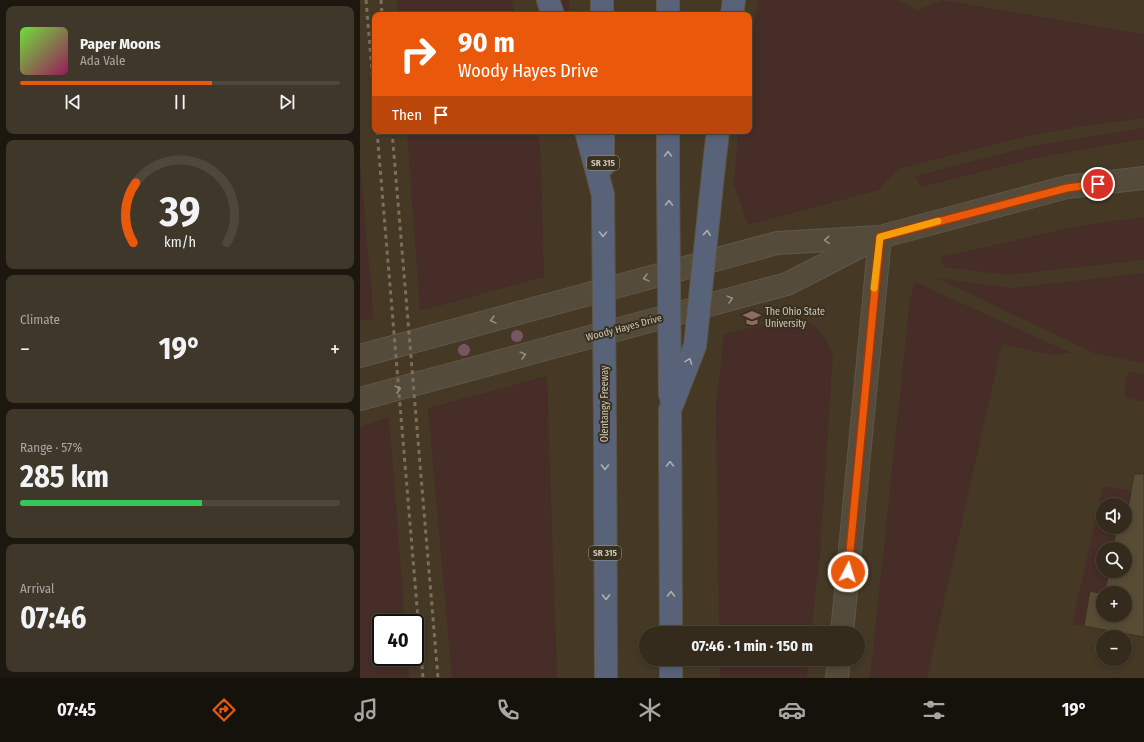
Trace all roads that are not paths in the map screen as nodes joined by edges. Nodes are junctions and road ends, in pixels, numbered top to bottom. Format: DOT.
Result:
graph roads {
  1 [pos="548,0"];
  2 [pos="602,0"];
  3 [pos="668,0"];
  4 [pos="734,0"];
  5 [pos="552,12"];
  6 [pos="602,12"];
  7 [pos="668,12"];
  8 [pos="732,12"];
  9 [pos="587,134"];
  10 [pos="603,134"];
  11 [pos="668,134"];
  12 [pos="718,134"];
  13 [pos="1144,178"];
  14 [pos="603,195"];
  15 [pos="880,237"];
  16 [pos="360,356"];
  17 [pos="360,399"];
  18 [pos="670,410"];
  19 [pos="671,626"];
  20 [pos="843,626"];
  21 [pos="671,666"];
  22 [pos="838,666"];
  23 [pos="606,678"];
  24 [pos="671,678"];
  25 [pos="837,678"];
  1 -- 5 [label="highway"];
  2 -- 6 [label="highway"];
  3 -- 7 [label="highway"];
  4 -- 8 [label="highway"];
  9 -- 14 [label="highway"];
  10 -- 14 [label="highway, Olentangy Freeway / SR 315"];
  18 -- 11 [label="highway, one-way, bridge"];
  18 -- 12 [label="highway, one-way, bridge"];
  13 -- 15 [label="street, Woody Hayes Drive"];
  14 -- 23 [label="highway, Olentangy Freeway / SR 315, one-way, bridge"];
  15 -- 16 [label="street, Woody Hayes Drive, one-way"];
  17 -- 15 [label="street, Woody Hayes Drive, one-way"];
  15 -- 20 [label="street"];
  19 -- 18 [label="highway, one-way"];
  21 -- 24 [label="highway"];
  22 -- 25 [label="street"];
}
